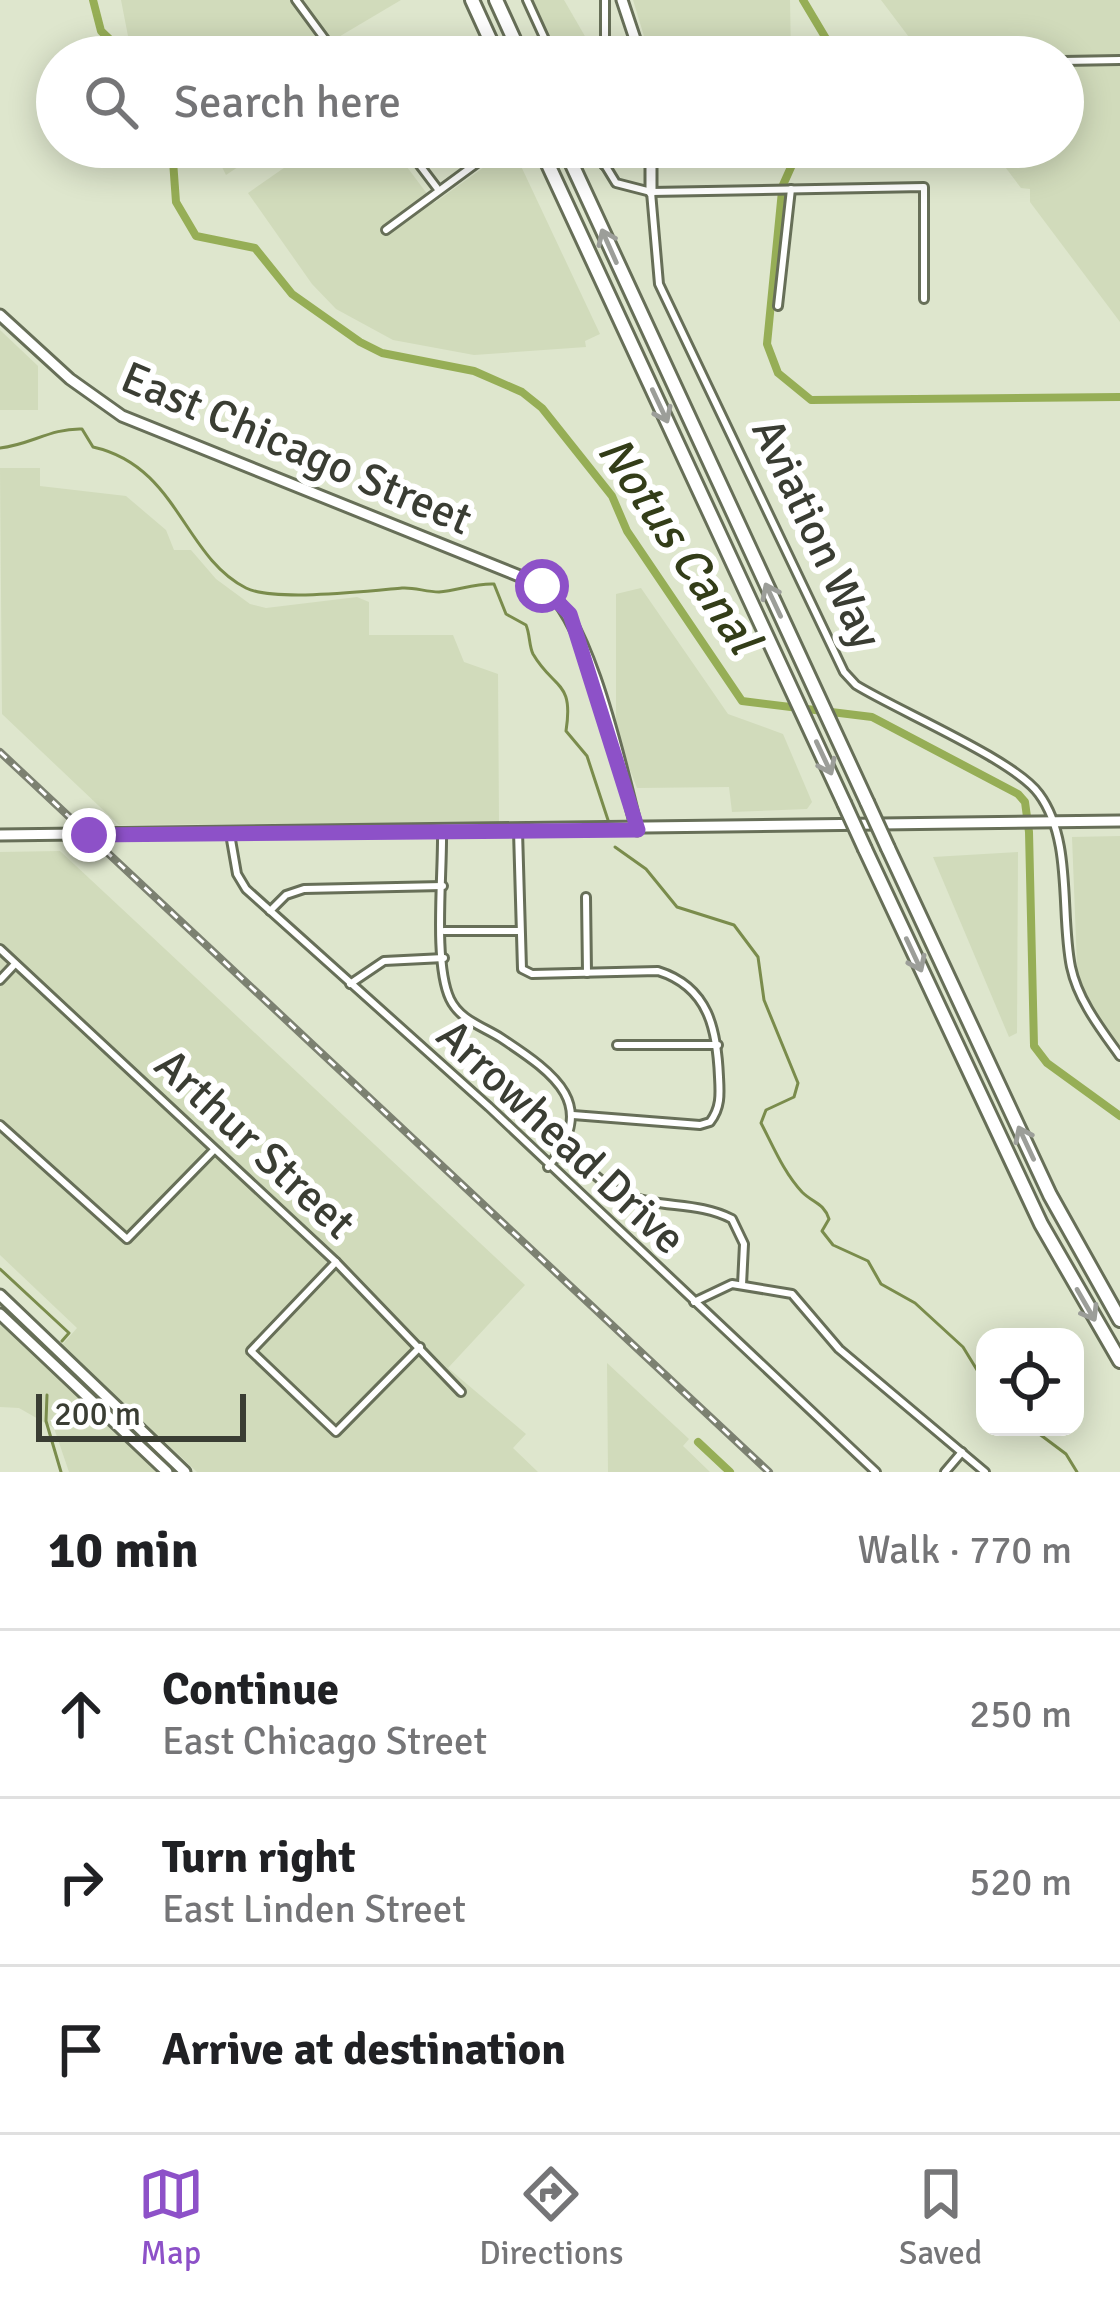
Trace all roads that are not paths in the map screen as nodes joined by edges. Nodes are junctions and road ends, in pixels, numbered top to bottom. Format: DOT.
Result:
graph roads {
  1 [pos="296,0"];
  2 [pos="472,0"];
  3 [pos="496,0"];
  4 [pos="527,0"];
  5 [pos="604,0"];
  6 [pos="623,3"];
  7 [pos="605,13"];
  8 [pos="323,36"];
  9 [pos="488,36"];
  10 [pos="512,36"];
  11 [pos="543,36"];
  12 [pos="605,36"];
  13 [pos="633,36"];
  14 [pos="1120,60"];
  15 [pos="1084,61"];
  16 [pos="422,168"];
  17 [pos="467,168"];
  18 [pos="550,168"];
  19 [pos="574,168"];
  20 [pos="651,168"];
  21 [pos="604,169"];
  22 [pos="437,188"];
  23 [pos="790,189"];
  24 [pos="651,192"];
  25 [pos="386,230"];
  26 [pos="924,299"];
  27 [pos="778,306"];
  28 [pos="0,315"];
  29 [pos="1120,821"];
  30 [pos="1052,823"];
  31 [pos="638,830"];
  32 [pos="442,831"];
  33 [pos="518,831"];
  34 [pos="230,834"];
  35 [pos="0,835"];
  36 [pos="443,886"];
  37 [pos="586,897"];
  38 [pos="270,911"];
  39 [pos="444,931"];
  40 [pos="518,931"];
  41 [pos="0,949"];
  42 [pos="444,958"];
  43 [pos="15,964"];
  44 [pos="587,973"];
  45 [pos="0,980"];
  46 [pos="350,984"];
  47 [pos="617,1045"];
  48 [pos="718,1045"];
  49 [pos="1120,1055"];
  50 [pos="573,1115"];
  51 [pos="0,1125"];
  52 [pos="566,1146"];
  53 [pos="213,1151"];
  54 [pos="548,1167"];
  55 [pos="336,1262"];
  56 [pos="742,1285"];
  57 [pos="0,1295"];
  58 [pos="694,1302"];
  59 [pos="0,1314"];
  60 [pos="1120,1320"];
  61 [pos="420,1347"];
  62 [pos="1120,1361"];
  63 [pos="461,1392"];
  64 [pos="962,1451"];
  65 [pos="166,1472"];
  66 [pos="184,1472"];
  67 [pos="876,1472"];
  68 [pos="945,1472"];
  69 [pos="985,1472"];
  1 -- 8 [label="street"];
  2 -- 9 [label="highway"];
  3 -- 10 [label="highway"];
  4 -- 11 [label="street"];
  5 -- 7 [label="street"];
  6 -- 7 [label="street"];
  6 -- 13 [label="main road"];
  7 -- 12 [label="street"];
  14 -- 15 [label="street"];
  16 -- 22 [label="street"];
  17 -- 22 [label="street"];
  18 -- 62 [label="highway, one-way, bridge"];
  60 -- 19 [label="highway, one-way, bridge"];
  20 -- 24 [label="main road, Aviation Way"];
  21 -- 24 [label="street"];
  22 -- 25 [label="street"];
  23 -- 24 [label="street"];
  23 -- 26 [label="street"];
  23 -- 27 [label="street"];
  24 -- 30 [label="street, Aviation Way"];
  28 -- 31 [label="main road, East Chicago Street"];
  29 -- 30 [label="main road"];
  30 -- 31 [label="main road"];
  30 -- 49 [label="street, Aviation Way"];
  31 -- 33 [label="main road"];
  32 -- 33 [label="main road"];
  32 -- 34 [label="main road"];
  32 -- 36 [label="street"];
  33 -- 40 [label="street"];
  34 -- 35 [label="main road"];
  34 -- 38 [label="street, Arrowhead Drive"];
  36 -- 38 [label="street"];
  36 -- 39 [label="street"];
  37 -- 44 [label="street"];
  38 -- 46 [label="street, Arrowhead Drive"];
  39 -- 40 [label="street"];
  39 -- 42 [label="street"];
  40 -- 44 [label="street"];
  41 -- 43 [label="street, Arthur Street"];
  42 -- 46 [label="street"];
  42 -- 50 [label="street"];
  43 -- 45 [label="street"];
  43 -- 53 [label="street, Arthur Street"];
  44 -- 48 [label="street"];
  46 -- 54 [label="street, Arrowhead Drive"];
  47 -- 48 [label="street"];
  48 -- 50 [label="street"];
  50 -- 52 [label="street"];
  51 -- 53 [label="street"];
  52 -- 54 [label="street"];
  52 -- 56 [label="street"];
  53 -- 55 [label="street, Arthur Street"];
  54 -- 58 [label="street, Arrowhead Drive"];
  55 -- 61 [label="street, Arthur Street"];
  55 -- 61 [label="street"];
  56 -- 58 [label="street"];
  56 -- 64 [label="street"];
  57 -- 66 [label="main road"];
  58 -- 67 [label="street, Arrowhead Drive"];
  59 -- 65 [label="main road"];
  61 -- 63 [label="street, Arthur Street"];
  64 -- 68 [label="street"];
  64 -- 69 [label="street"];
}
